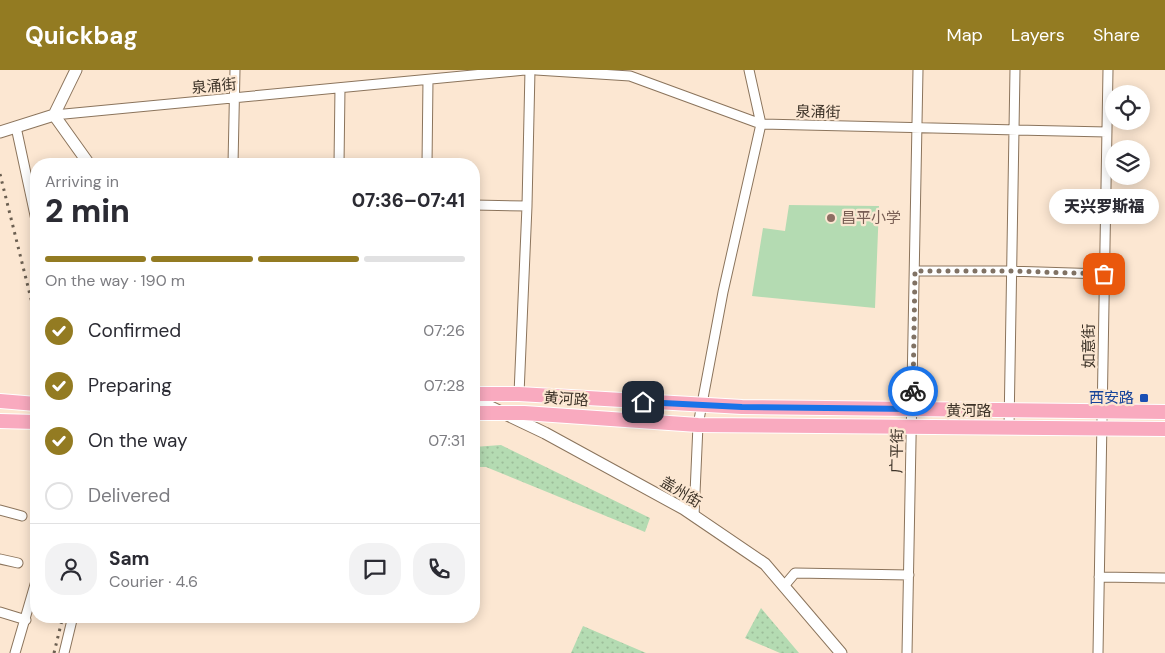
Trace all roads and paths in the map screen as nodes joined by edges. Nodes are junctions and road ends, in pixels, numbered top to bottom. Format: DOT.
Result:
graph roads {
  1 [pos="76,70"];
  2 [pos="235,70"];
  3 [pos="525,70"];
  4 [pos="530,70"];
  5 [pos="536,70"];
  6 [pos="749,70"];
  7 [pos="918,70"];
  8 [pos="1015,70"];
  9 [pos="1108,70"];
  10 [pos="629,73"];
  11 [pos="428,80"];
  12 [pos="340,88"];
  13 [pos="235,98"];
  14 [pos="54,115"];
  15 [pos="761,124"];
  16 [pos="16,127"];
  17 [pos="917,128"];
  18 [pos="1014,130"];
  19 [pos="0,132"];
  20 [pos="1107,132"];
  21 [pos="85,158"];
  22 [pos="233,158"];
  23 [pos="339,158"];
  24 [pos="427,158"];
  25 [pos="30,192"];
  26 [pos="480,205"];
  27 [pos="526,206"];
  28 [pos="915,271"];
  29 [pos="1011,271"];
  30 [pos="1104,274"];
  31 [pos="480,394"];
  32 [pos="519,394"];
  33 [pos="0,401"];
  34 [pos="480,402"];
  35 [pos="30,404"];
  36 [pos="702,405"];
  37 [pos="912,409"];
  38 [pos="1009,410"];
  39 [pos="1103,411"];
  40 [pos="504,412"];
  41 [pos="1165,412"];
  42 [pos="480,413"];
  43 [pos="0,421"];
  44 [pos="30,422"];
  45 [pos="698,424"];
  46 [pos="912,427"];
  47 [pos="1009,428"];
  48 [pos="1103,428"];
  49 [pos="1165,429"];
  50 [pos="0,510"];
  51 [pos="22,516"];
  52 [pos="694,516"];
  53 [pos="0,559"];
  54 [pos="18,563"];
  55 [pos="909,575"];
  56 [pos="1099,577"];
  57 [pos="1165,578"];
  58 [pos="784,586"];
  59 [pos="30,604"];
  60 [pos="0,612"];
  61 [pos="26,620"];
  62 [pos="73,623"];
  63 [pos="15,653"];
  64 [pos="64,653"];
  65 [pos="841,653"];
  66 [pos="908,653"];
  67 [pos="1098,653"];
  1 -- 14 [label="street"];
  2 -- 13 [label="street"];
  3 -- 11 [label="street, 泉涌街"];
  4 -- 27 [label="street"];
  5 -- 10 [label="street, 泉涌街"];
  6 -- 15 [label="street"];
  7 -- 17 [label="street, 广平街"];
  8 -- 18 [label="street"];
  9 -- 20 [label="street, 如意街"];
  10 -- 15 [label="street, 泉涌街"];
  11 -- 12 [label="street, 泉涌街"];
  11 -- 24 [label="street"];
  12 -- 13 [label="street, 泉涌街"];
  12 -- 23 [label="street"];
  13 -- 14 [label="street, 泉涌街"];
  13 -- 22 [label="street"];
  14 -- 16 [label="street"];
  14 -- 21 [label="street"];
  15 -- 17 [label="street, 泉涌街"];
  15 -- 36 [label="street"];
  16 -- 19 [label="street"];
  16 -- 25 [label="street"];
  17 -- 18 [label="street, 泉涌街"];
  17 -- 28 [label="street, 广平街"];
  18 -- 20 [label="street, 泉涌街"];
  18 -- 29 [label="street"];
  20 -- 30 [label="street, 如意街"];
  26 -- 27 [label="street"];
  27 -- 32 [label="street"];
  28 -- 29 [label="street"];
  28 -- 37 [label="street, 广平街"];
  29 -- 30 [label="street"];
  29 -- 38 [label="street"];
  30 -- 39 [label="street, 如意街"];
  31 -- 32 [label="main road, 黄河路"];
  32 -- 36 [label="main road, 黄河路"];
  33 -- 35 [label="main road"];
  34 -- 40 [label="street, 盖州街"];
  36 -- 37 [label="main road, 黄河路"];
  36 -- 45 [label="street"];
  37 -- 38 [label="main road, 黄河路"];
  37 -- 46 [label="street, 广平街"];
  38 -- 39 [label="main road, 黄河路"];
  38 -- 47 [label="street"];
  39 -- 41 [label="main road, 黄河路"];
  39 -- 48 [label="street, 如意街"];
  40 -- 42 [label="main road, 黄河路"];
  40 -- 45 [label="main road, 黄河路"];
  40 -- 52 [label="street, 盖州街"];
  43 -- 44 [label="main road"];
  45 -- 46 [label="main road, 黄河路"];
  45 -- 52 [label="street"];
  46 -- 47 [label="main road, 黄河路"];
  46 -- 55 [label="street, 广平街"];
  47 -- 48 [label="main road, 黄河路"];
  48 -- 49 [label="main road, 黄河路"];
  48 -- 56 [label="street, 如意街"];
  50 -- 51 [label="street"];
  52 -- 58 [label="street, 盖州街"];
  53 -- 54 [label="street"];
  55 -- 58 [label="street"];
  55 -- 66 [label="street, 广平街"];
  56 -- 57 [label="street"];
  56 -- 67 [label="street, 如意街"];
  58 -- 65 [label="street, 盖州街"];
  59 -- 61 [label="street"];
  60 -- 61 [label="street"];
  61 -- 63 [label="street"];
  62 -- 64 [label="street"];
}
